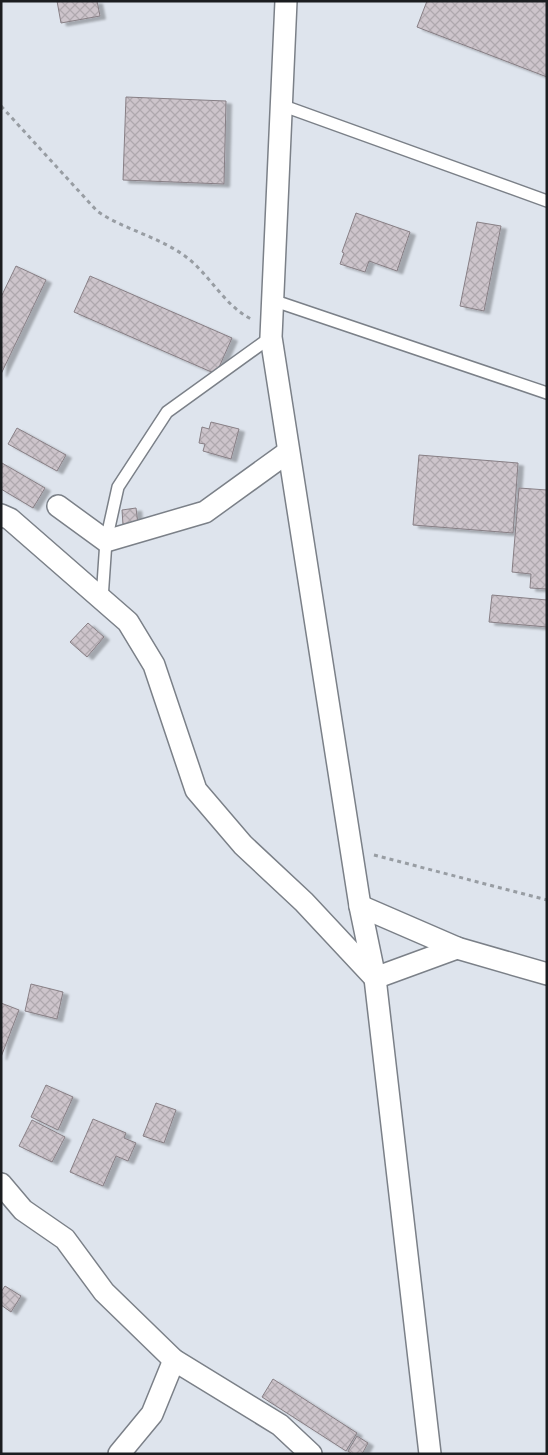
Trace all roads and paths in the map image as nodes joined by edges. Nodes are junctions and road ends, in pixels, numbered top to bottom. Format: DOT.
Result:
graph roads {
  1 [pos="286,1"];
  2 [pos="281,105"];
  3 [pos="1,106"];
  4 [pos="547,201"];
  5 [pos="272,300"];
  6 [pos="271,333"];
  7 [pos="547,393"];
  8 [pos="288,452"];
  9 [pos="58,506"];
  10 [pos="1,515"];
  11 [pos="106,541"];
  12 [pos="102,599"];
  13 [pos="352,849"];
  14 [pos="547,900"];
  15 [pos="360,906"];
  16 [pos="457,948"];
  17 [pos="547,974"];
  18 [pos="375,978"];
  19 [pos="1,1184"];
  20 [pos="174,1360"];
  21 [pos="119,1454"];
  22 [pos="311,1454"];
  23 [pos="430,1454"];
  1 -- 2 [label="street"];
  2 -- 4 [label="lane"];
  2 -- 5 [label="street"];
  3 -- 6 [label="path"];
  5 -- 6 [label="street"];
  5 -- 7 [label="lane"];
  6 -- 8 [label="street"];
  6 -- 11 [label="lane"];
  8 -- 11 [label="street"];
  8 -- 13 [label="street"];
  9 -- 11 [label="street"];
  10 -- 12 [label="street"];
  11 -- 12 [label="lane"];
  12 -- 18 [label="street"];
  13 -- 14 [label="path"];
  13 -- 15 [label="street"];
  15 -- 16 [label="street"];
  15 -- 18 [label="street"];
  16 -- 17 [label="street"];
  16 -- 18 [label="street"];
  18 -- 23 [label="street"];
  19 -- 20 [label="street"];
  20 -- 21 [label="street"];
  20 -- 22 [label="street"];
}
